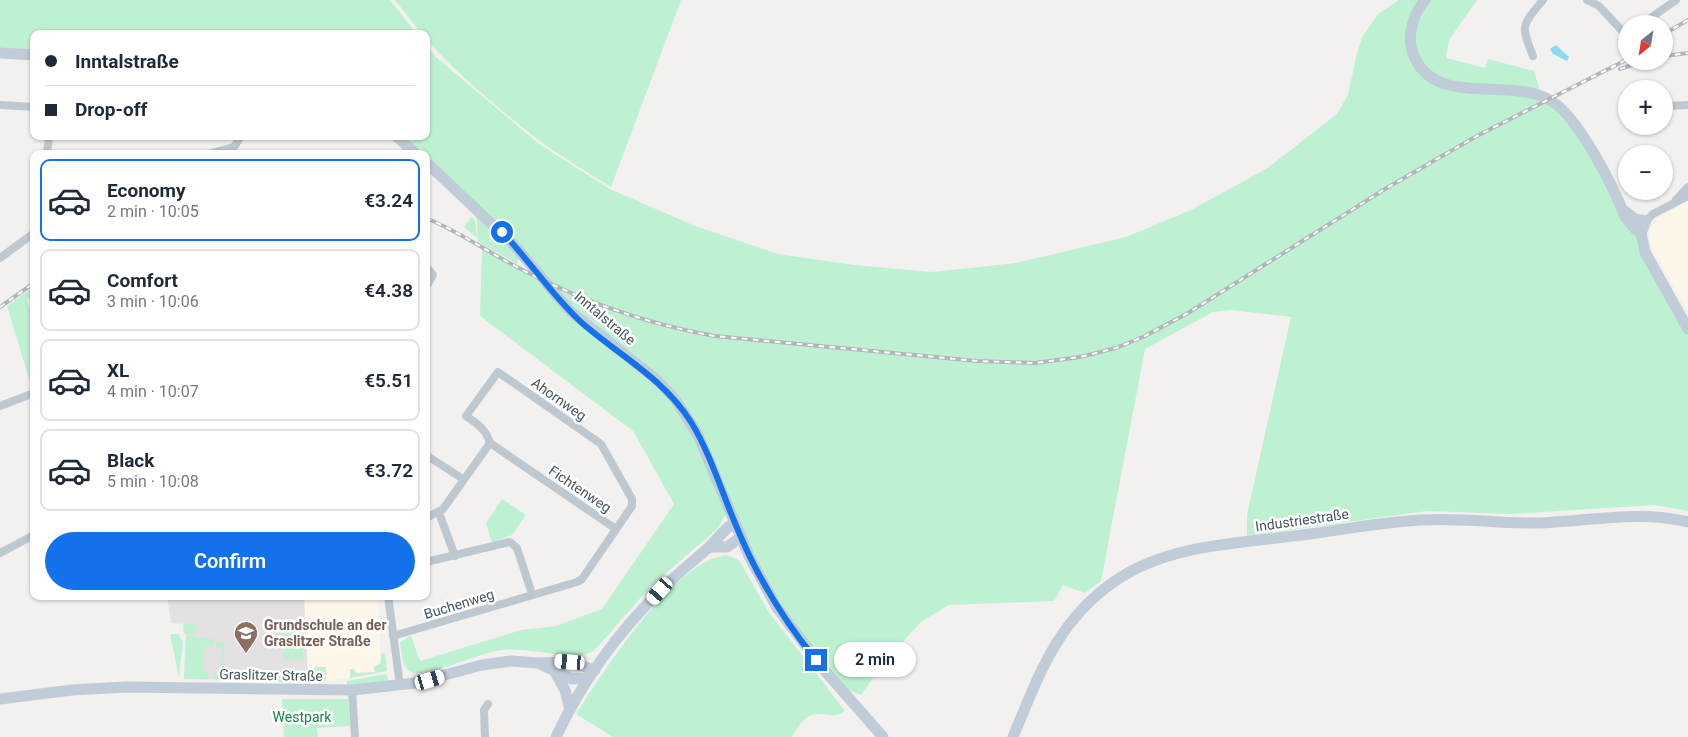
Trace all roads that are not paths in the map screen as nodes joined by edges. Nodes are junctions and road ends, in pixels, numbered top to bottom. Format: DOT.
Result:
graph roads {
  1 [pos="1425,0"];
  2 [pos="1543,0"];
  3 [pos="1587,0"];
  4 [pos="1676,0"];
  5 [pos="1655,15"];
  6 [pos="1618,26"];
  7 [pos="0,53"];
  8 [pos="30,56"];
  9 [pos="1533,56"];
  10 [pos="0,105"];
  11 [pos="1688,105"];
  12 [pos="1673,106"];
  13 [pos="30,107"];
  14 [pos="238,140"];
  15 [pos="400,140"];
  16 [pos="223,150"];
  17 [pos="412,150"];
  18 [pos="430,166"];
  19 [pos="1688,187"];
  20 [pos="1688,196"];
  21 [pos="1674,202"];
  22 [pos="1643,227"];
  23 [pos="30,236"];
  24 [pos="0,258"];
  25 [pos="1688,329"];
  26 [pos="30,395"];
  27 [pos="0,406"];
  28 [pos="490,443"];
  29 [pos="430,458"];
  30 [pos="463,479"];
  31 [pos="439,513"];
  32 [pos="430,516"];
  33 [pos="1688,522"];
  34 [pos="734,523"];
  35 [pos="616,529"];
  36 [pos="30,537"];
  37 [pos="741,537"];
  38 [pos="727,546"];
  39 [pos="710,547"];
  40 [pos="0,553"];
  41 [pos="455,556"];
  42 [pos="749,556"];
  43 [pos="430,561"];
  44 [pos="532,594"];
  45 [pos="388,600"];
  46 [pos="393,636"];
  47 [pos="538,663"];
  48 [pos="555,672"];
  49 [pos="592,674"];
  50 [pos="400,685"];
  51 [pos="352,690"];
  52 [pos="0,700"];
  53 [pos="488,704"];
  54 [pos="570,710"];
  55 [pos="355,737"];
  56 [pos="485,737"];
  57 [pos="556,737"];
  58 [pos="883,737"];
  59 [pos="1013,737"];
  1 -- 22 [label="street"];
  2 -- 9 [label="street"];
  3 -- 6 [label="street"];
  4 -- 5 [label="street"];
  7 -- 8 [label="street"];
  10 -- 13 [label="street"];
  11 -- 12 [label="street"];
  14 -- 16 [label="street"];
  15 -- 17 [label="street"];
  18 -- 34 [label="street, Inntalstraße"];
  19 -- 21 [label="street"];
  20 -- 21 [label="street"];
  21 -- 22 [label="street"];
  22 -- 25 [label="street"];
  23 -- 24 [label="street"];
  26 -- 27 [label="street"];
  28 -- 30 [label="street"];
  28 -- 35 [label="street, Fichtenweg"];
  28 -- 35 [label="street, Ahornweg"];
  29 -- 30 [label="street"];
  30 -- 31 [label="street"];
  31 -- 32 [label="street"];
  31 -- 41 [label="street"];
  33 -- 59 [label="street, Industriestraße"];
  34 -- 37 [label="street, Inntalstraße"];
  34 -- 39 [label="street"];
  35 -- 44 [label="street, Fichtenweg"];
  36 -- 40 [label="street"];
  37 -- 38 [label="street"];
  37 -- 42 [label="street, Inntalstraße"];
  38 -- 39 [label="street"];
  38 -- 42 [label="street"];
  39 -- 49 [label="street"];
  41 -- 43 [label="street"];
  41 -- 44 [label="street"];
  42 -- 58 [label="street, Inntalstraße"];
  44 -- 46 [label="street, Buchenweg"];
  45 -- 46 [label="street"];
  46 -- 50 [label="street"];
  47 -- 48 [label="street, Graslitzer Straße"];
  47 -- 49 [label="street, Graslitzer Straße"];
  47 -- 50 [label="street, Graslitzer Straße"];
  48 -- 49 [label="street, Graslitzer Straße"];
  48 -- 54 [label="street"];
  49 -- 54 [label="street"];
  50 -- 51 [label="street, Graslitzer Straße"];
  51 -- 52 [label="street, Graslitzer Straße"];
  51 -- 55 [label="street"];
  53 -- 56 [label="street"];
  54 -- 57 [label="street"];
}
